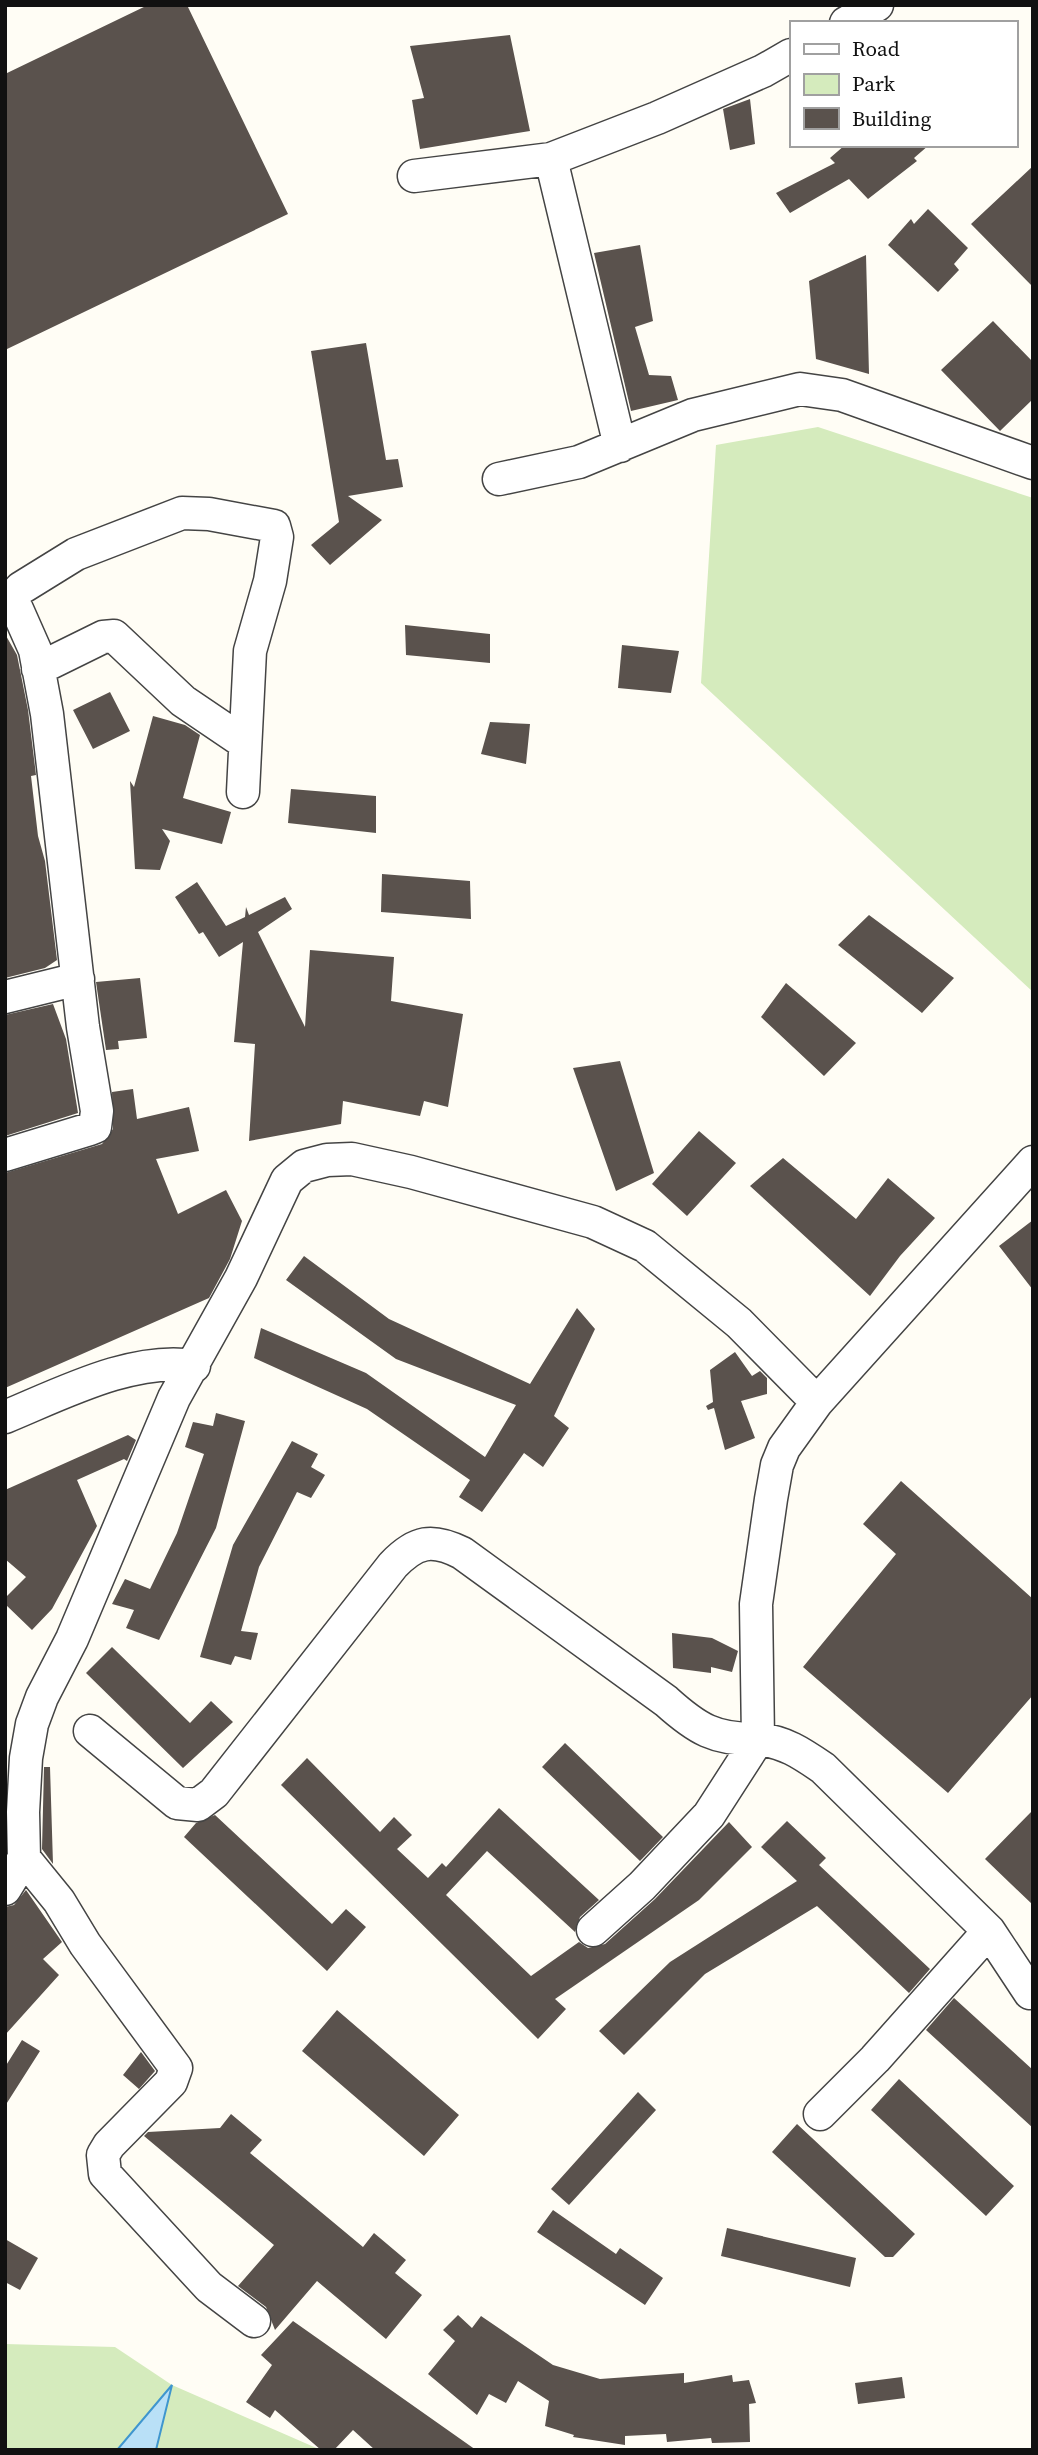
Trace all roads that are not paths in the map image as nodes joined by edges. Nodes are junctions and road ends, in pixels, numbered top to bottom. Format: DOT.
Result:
graph roads {
  1 [pos="877,5"];
  2 [pos="849,21"];
  3 [pos="790,56"];
  4 [pos="551,159"];
  5 [pos="414,176"];
  6 [pos="620,446"];
  7 [pos="1032,460"];
  8 [pos="499,479"];
  9 [pos="9,599"];
  10 [pos="38,669"];
  11 [pos="244,743"];
  12 [pos="243,792"];
  13 [pos="78,978"];
  14 [pos="5,997"];
  15 [pos="5,1155"];
  16 [pos="1033,1162"];
  17 [pos="194,1366"];
  18 [pos="817,1402"];
  19 [pos="5,1417"];
  20 [pos="90,1731"];
  21 [pos="758,1739"];
  22 [pos="24,1858"];
  23 [pos="5,1888"];
  24 [pos="593,1930"];
  25 [pos="989,1931"];
  26 [pos="1030,1993"];
  27 [pos="820,2114"];
  28 [pos="254,2321"];
  1 -- 2 [label="street"];
  3 -- 4 [label="street"];
  4 -- 5 [label="street"];
  4 -- 6 [label="street"];
  6 -- 7 [label="street"];
  6 -- 8 [label="street"];
  9 -- 10 [label="street"];
  9 -- 11 [label="street"];
  10 -- 11 [label="street"];
  10 -- 13 [label="street"];
  11 -- 12 [label="street"];
  13 -- 14 [label="street"];
  13 -- 15 [label="street"];
  16 -- 18 [label="street"];
  17 -- 18 [label="street"];
  17 -- 19 [label="street"];
  17 -- 22 [label="street"];
  18 -- 21 [label="street"];
  20 -- 21 [label="street"];
  21 -- 24 [label="street"];
  21 -- 25 [label="street"];
  22 -- 23 [label="street"];
  22 -- 28 [label="street"];
  25 -- 26 [label="street"];
  25 -- 27 [label="street"];
}
